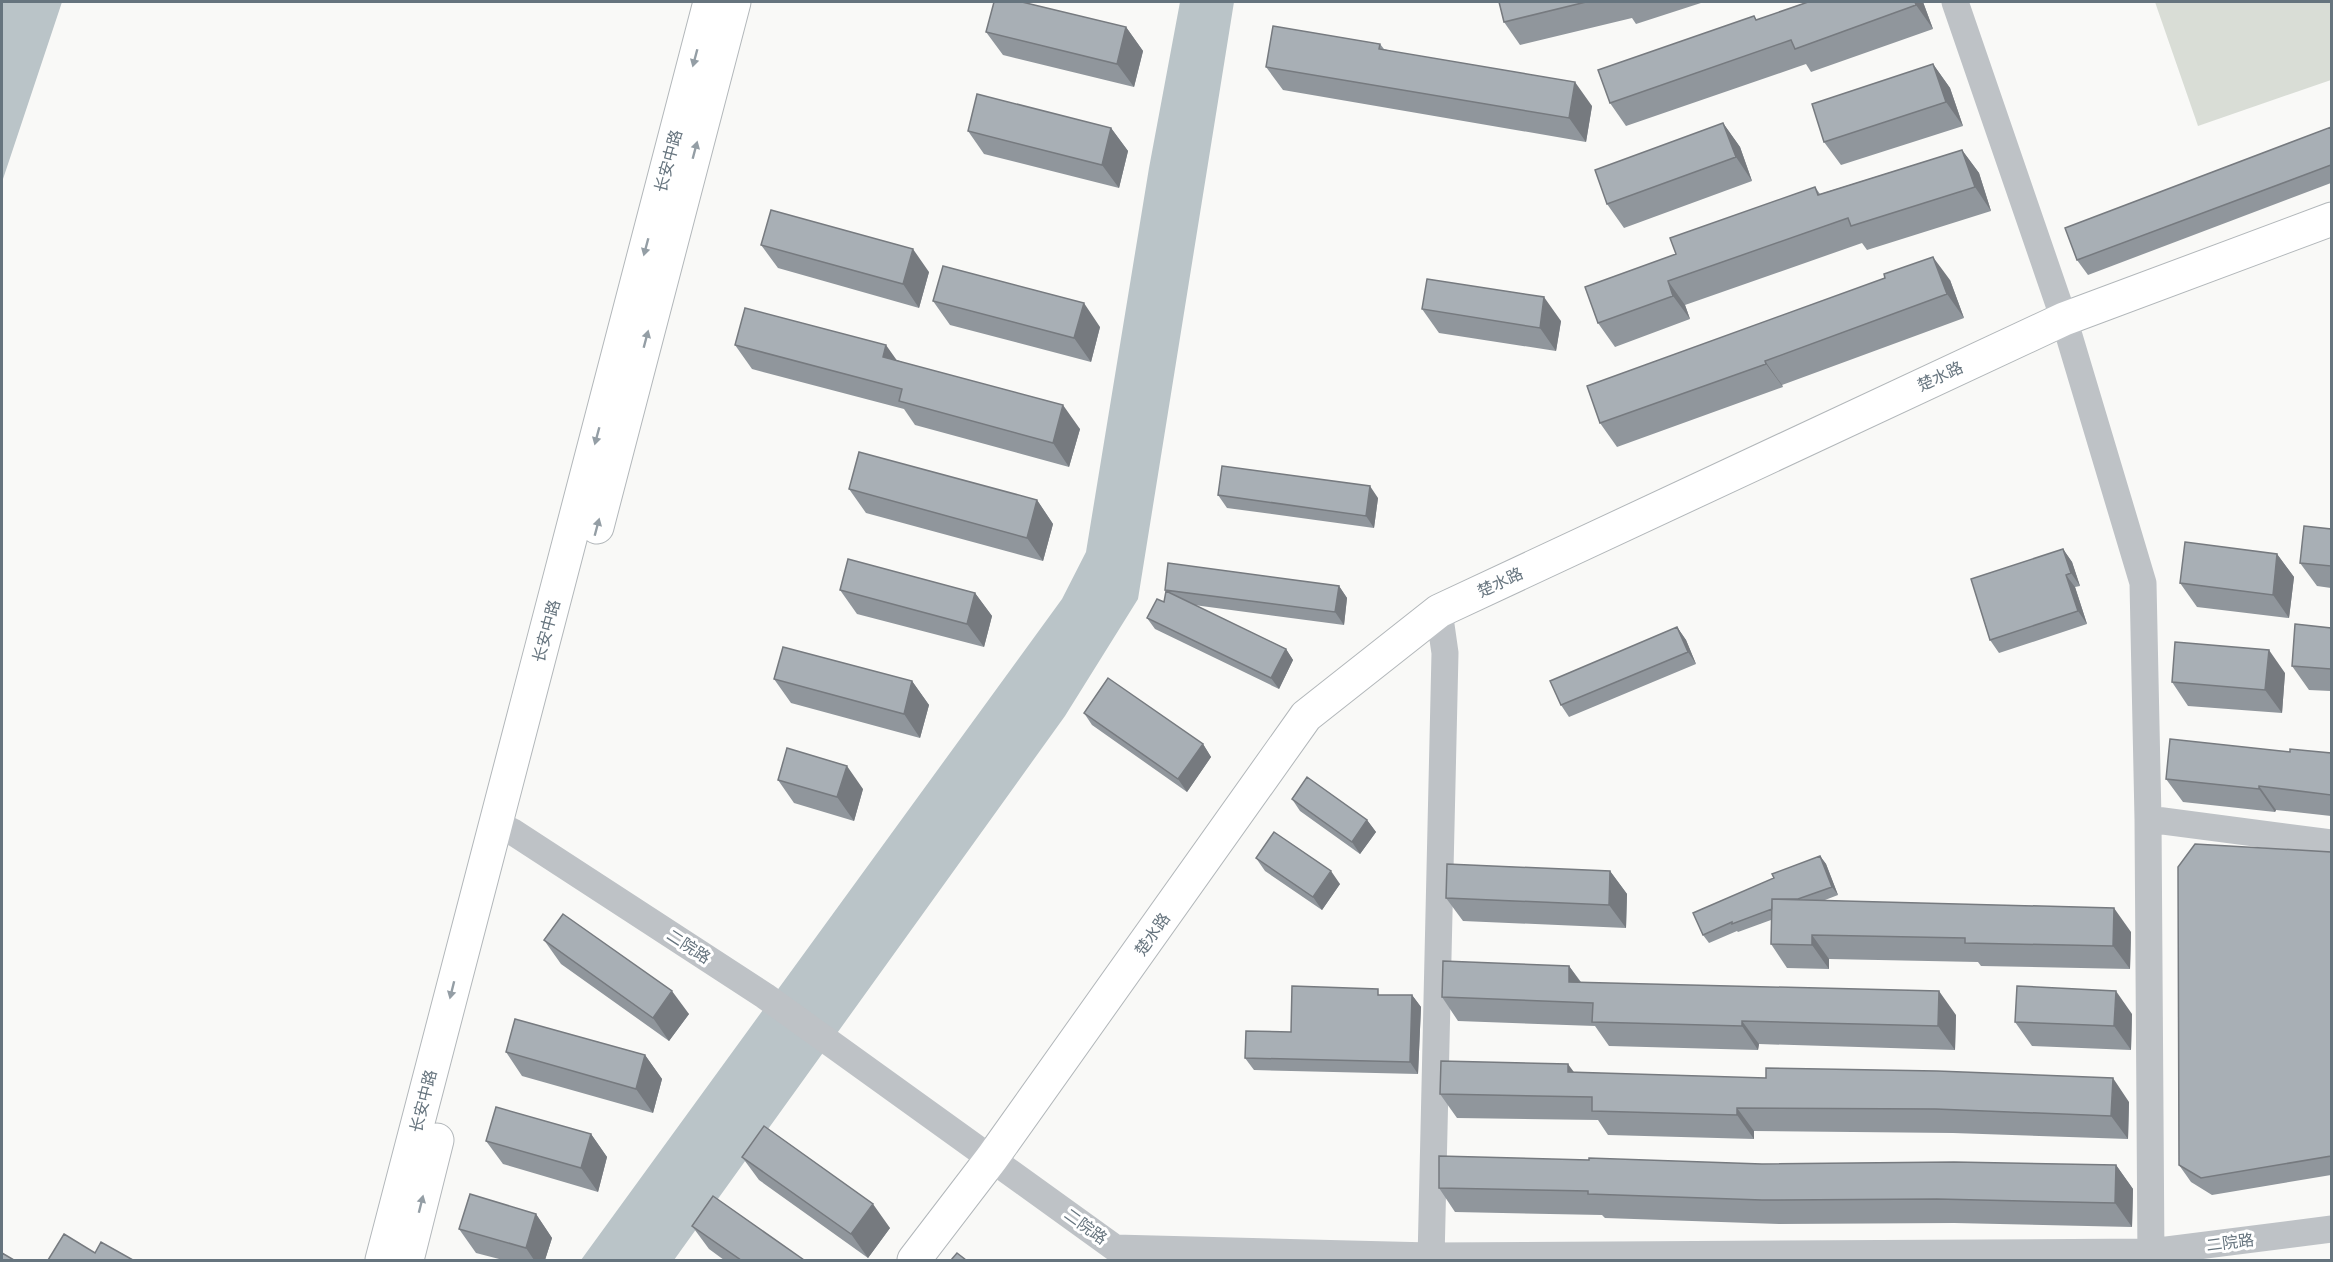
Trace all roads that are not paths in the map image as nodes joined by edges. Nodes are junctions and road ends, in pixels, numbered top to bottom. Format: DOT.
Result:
graph roads {
  1 [pos="710,2"];
  2 [pos="734,2"];
  3 [pos="1955,2"];
  4 [pos="2331,219"];
  5 [pos="2064,318"];
  6 [pos="1439,611"];
  7 [pos="2148,819"];
  8 [pos="505,828"];
  9 [pos="2331,843"];
  10 [pos="992,1158"];
  11 [pos="2331,1229"];
  12 [pos="2151,1256"];
  13 [pos="1431,1258"];
  14 [pos="382,1260"];
  15 [pos="407,1260"];
  16 [pos="914,1260"];
  1 -- 8 [label="main road, 长安中路, one-way"];
  8 -- 2 [label="main road, 长安中路, one-way"];
  3 -- 5 [label="street"];
  4 -- 5 [label="main road, 楚水路"];
  5 -- 6 [label="main road, 楚水路"];
  5 -- 7 [label="street"];
  6 -- 10 [label="main road, 楚水路"];
  6 -- 13 [label="street"];
  7 -- 9 [label="street"];
  7 -- 12 [label="street"];
  8 -- 10 [label="street, 二院路"];
  8 -- 14 [label="main road, 长安中路, one-way"];
  15 -- 8 [label="main road, 长安中路, one-way"];
  10 -- 13 [label="street, 二院路"];
  10 -- 16 [label="main road, 楚水路"];
  11 -- 12 [label="street, 二院路"];
  12 -- 13 [label="street, 二院路"];
}
